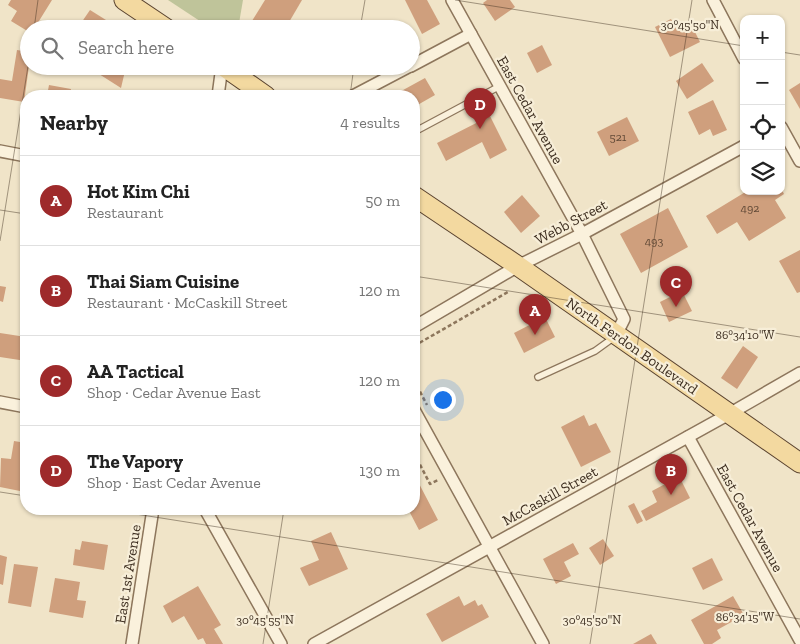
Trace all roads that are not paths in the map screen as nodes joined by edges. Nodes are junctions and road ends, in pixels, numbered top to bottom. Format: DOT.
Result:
graph roads {
  1 [pos="124,0"];
  2 [pos="452,0"];
  3 [pos="713,0"];
  4 [pos="154,20"];
  5 [pos="471,34"];
  6 [pos="740,51"];
  7 [pos="420,61"];
  8 [pos="222,75"];
  9 [pos="236,75"];
  10 [pos="394,75"];
  11 [pos="500,86"];
  12 [pos="219,90"];
  13 [pos="257,90"];
  14 [pos="365,90"];
  15 [pos="420,129"];
  16 [pos="785,134"];
  17 [pos="740,148"];
  18 [pos="0,152"];
  19 [pos="20,155"];
  20 [pos="800,161"];
  21 [pos="420,200"];
  22 [pos="582,234"];
  23 [pos="518,266"];
  24 [pos="420,323"];
  25 [pos="616,335"];
  26 [pos="800,373"];
  27 [pos="538,377"];
  28 [pos="0,402"];
  29 [pos="20,406"];
  30 [pos="729,414"];
  31 [pos="420,421"];
  32 [pos="688,437"];
  33 [pos="800,463"];
  34 [pos="152,515"];
  35 [pos="209,515"];
  36 [pos="489,546"];
  37 [pos="800,640"];
  38 [pos="132,644"];
  39 [pos="280,644"];
  40 [pos="314,644"];
  41 [pos="543,644"];
  42 [pos="792,644"];
  1 -- 4 [label="main road"];
  2 -- 5 [label="street, East Cedar Avenue"];
  3 -- 6 [label="street"];
  5 -- 7 [label="street"];
  5 -- 11 [label="street, East Cedar Avenue"];
  8 -- 12 [label="street"];
  9 -- 13 [label="main road"];
  10 -- 14 [label="street"];
  11 -- 15 [label="lane"];
  11 -- 22 [label="street, East Cedar Avenue"];
  16 -- 20 [label="street"];
  17 -- 22 [label="street, Webb Street"];
  18 -- 19 [label="street"];
  21 -- 23 [label="main road, North Ferdon Boulevard"];
  22 -- 23 [label="street, Webb Street"];
  22 -- 25 [label="street, East Cedar Avenue"];
  23 -- 24 [label="street, Webb Street"];
  23 -- 25 [label="main road, North Ferdon Boulevard"];
  25 -- 27 [label="lane"];
  25 -- 30 [label="main road, North Ferdon Boulevard"];
  26 -- 30 [label="street, McCaskill Street"];
  28 -- 29 [label="street"];
  30 -- 32 [label="street, McCaskill Street"];
  30 -- 33 [label="main road, North Ferdon Boulevard"];
  31 -- 36 [label="street"];
  32 -- 36 [label="street, McCaskill Street"];
  32 -- 37 [label="street, East Cedar Avenue"];
  34 -- 38 [label="street, East 1st Avenue"];
  35 -- 39 [label="street"];
  36 -- 40 [label="street, McCaskill Street"];
  36 -- 41 [label="street"];
  37 -- 42 [label="street"];
}
